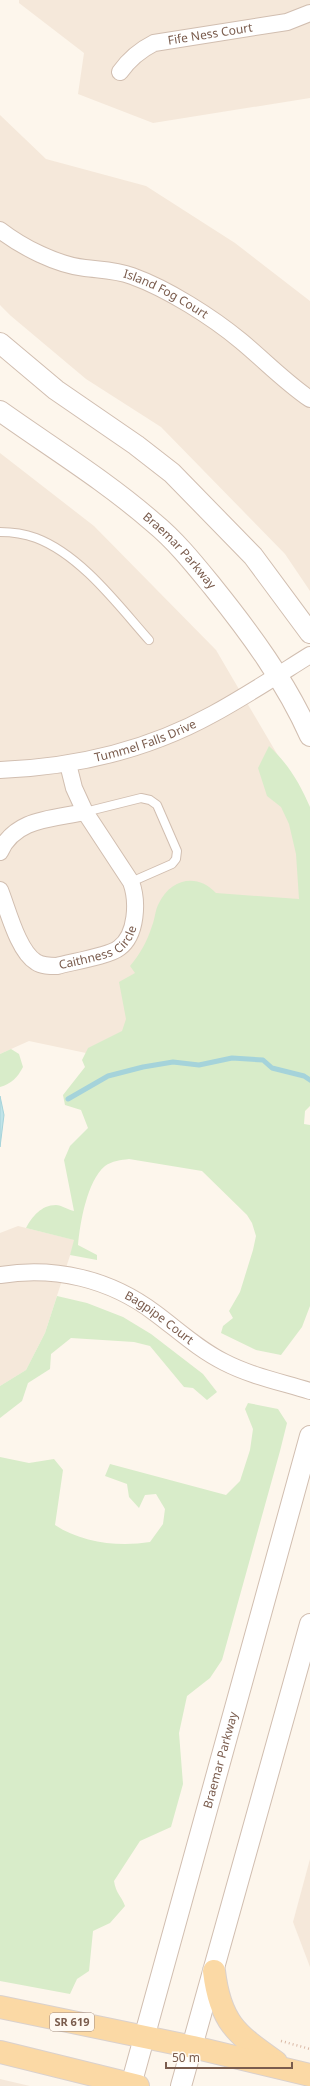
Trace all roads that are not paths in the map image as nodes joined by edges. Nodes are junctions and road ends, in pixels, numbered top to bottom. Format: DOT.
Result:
graph roads {
  1 [pos="310,13"];
  2 [pos="120,72"];
  3 [pos="0,230"];
  4 [pos="0,344"];
  5 [pos="310,399"];
  6 [pos="0,411"];
  7 [pos="0,532"];
  8 [pos="310,633"];
  9 [pos="149,640"];
  10 [pos="310,655"];
  11 [pos="278,675"];
  12 [pos="310,736"];
  13 [pos="68,764"];
  14 [pos="0,770"];
  15 [pos="85,812"];
  16 [pos="0,852"];
  17 [pos="131,882"];
  18 [pos="0,890"];
  19 [pos="0,1275"];
  20 [pos="310,1391"];
  21 [pos="310,1436"];
  22 [pos="310,1624"];
  23 [pos="214,1971"];
  24 [pos="0,2007"];
  25 [pos="144,2037"];
  26 [pos="193,2047"];
  27 [pos="0,2052"];
  28 [pos="285,2069"];
  29 [pos="310,2075"];
  30 [pos="133,2086"];
  31 [pos="181,2086"];
  1 -- 2 [label="street, Fife Ness Court"];
  3 -- 5 [label="street, Island Fog Court"];
  4 -- 8 [label="street"];
  6 -- 11 [label="street, Braemar Parkway"];
  7 -- 9 [label="lane"];
  10 -- 11 [label="street, Tummel Falls Drive"];
  11 -- 12 [label="street, Braemar Parkway"];
  11 -- 13 [label="street, Tummel Falls Drive"];
  13 -- 14 [label="street, Tummel Falls Drive"];
  13 -- 15 [label="street, Caithness Circle"];
  15 -- 16 [label="street"];
  15 -- 17 [label="street, Caithness Circle"];
  15 -- 17 [label="lane"];
  17 -- 18 [label="street, Caithness Circle"];
  19 -- 20 [label="street, Bagpipe Court"];
  21 -- 25 [label="street, Braemar Parkway"];
  22 -- 23 [label="street"];
  23 -- 26 [label="street"];
  23 -- 28 [label="main road"];
  24 -- 25 [label="main road, SR 619"];
  25 -- 26 [label="main road, SR 619"];
  25 -- 30 [label="street, Braemar Parkway"];
  26 -- 28 [label="main road, SR 619"];
  26 -- 31 [label="street"];
  27 -- 30 [label="main road"];
  28 -- 29 [label="main road, SR 619"];
}
